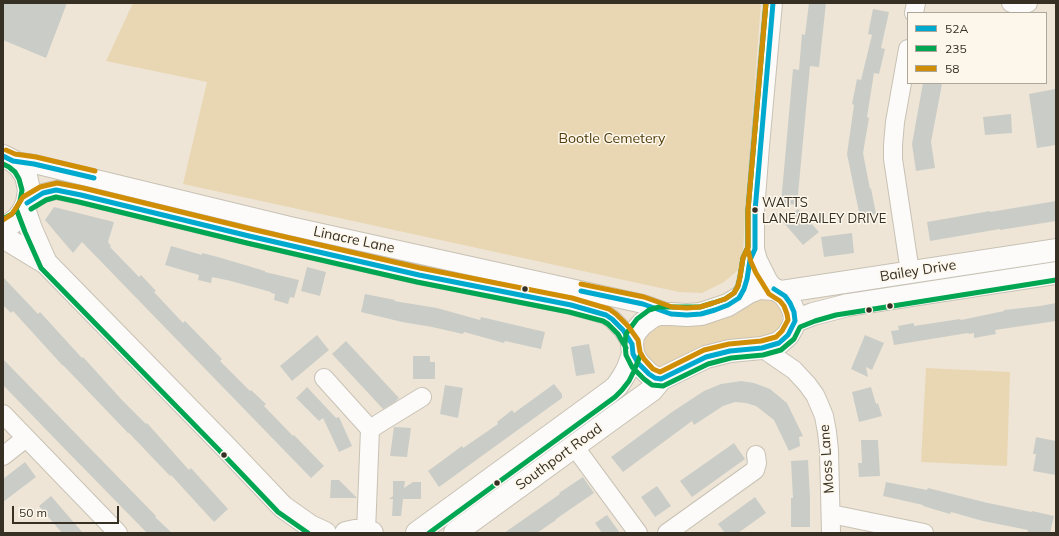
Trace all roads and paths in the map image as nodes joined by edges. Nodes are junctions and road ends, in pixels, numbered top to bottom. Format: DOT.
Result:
graph roads {
  1 [pos="772,3"];
  2 [pos="1011,3"];
  3 [pos="1028,3"];
  4 [pos="907,55"];
  5 [pos="8,159"];
  6 [pos="26,206"];
  7 [pos="3,227"];
  8 [pos="3,237"];
  9 [pos="755,249"];
  10 [pos="1056,250"];
  11 [pos="46,263"];
  12 [pos="910,272"];
  13 [pos="1056,273"];
  14 [pos="777,290"];
  15 [pos="739,298"];
  16 [pos="671,314"];
  17 [pos="792,328"];
  18 [pos="762,348"];
  19 [pos="633,349"];
  20 [pos="794,370"];
  21 [pos="324,378"];
  22 [pos="661,379"];
  23 [pos="422,397"];
  24 [pos="3,414"];
  25 [pos="370,429"];
  26 [pos="26,438"];
  27 [pos="574,446"];
  28 [pos="756,455"];
  29 [pos="3,456"];
  30 [pos="283,507"];
  31 [pos="831,514"];
  32 [pos="118,533"];
  33 [pos="297,533"];
  34 [pos="325,533"];
  35 [pos="361,533"];
  36 [pos="417,533"];
  37 [pos="455,533"];
  38 [pos="638,533"];
  39 [pos="667,533"];
  40 [pos="831,533"];
  41 [pos="924,533"];
  1 -- 9 [label="street"];
  2 -- 3 [label="street"];
  4 -- 12 [label="street"];
  5 -- 6 [label="main road"];
  5 -- 16 [label="street, Linacre Lane"];
  6 -- 7 [label="main road"];
  6 -- 11 [label="main road"];
  6 -- 19 [label="street, Linacre Lane"];
  8 -- 11 [label="main road"];
  9 -- 14 [label="street"];
  9 -- 15 [label="street"];
  10 -- 12 [label="main road, Bailey Drive"];
  11 -- 30 [label="main road"];
  12 -- 14 [label="main road, Bailey Drive"];
  13 -- 17 [label="main road, Bailey Drive"];
  14 -- 15 [label="main road, Bailey Drive"];
  14 -- 17 [label="main road"];
  15 -- 16 [label="main road, Bailey Drive"];
  16 -- 19 [label="main road, Southport Road"];
  17 -- 18 [label="main road, Bailey Drive"];
  17 -- 20 [label="street"];
  18 -- 20 [label="street, Moss Lane"];
  18 -- 22 [label="main road, Bailey Drive"];
  19 -- 22 [label="main road"];
  19 -- 36 [label="main road, Southport Road"];
  20 -- 31 [label="street, Moss Lane"];
  21 -- 25 [label="street"];
  22 -- 27 [label="main road, Southport Road"];
  23 -- 25 [label="street"];
  24 -- 26 [label="street"];
  25 -- 35 [label="street"];
  26 -- 29 [label="street"];
  26 -- 32 [label="street"];
  27 -- 37 [label="main road, Southport Road"];
  27 -- 38 [label="street"];
  28 -- 39 [label="street"];
  30 -- 33 [label="main road"];
  30 -- 34 [label="main road"];
  31 -- 40 [label="street, Moss Lane"];
  31 -- 41 [label="street"];
}
